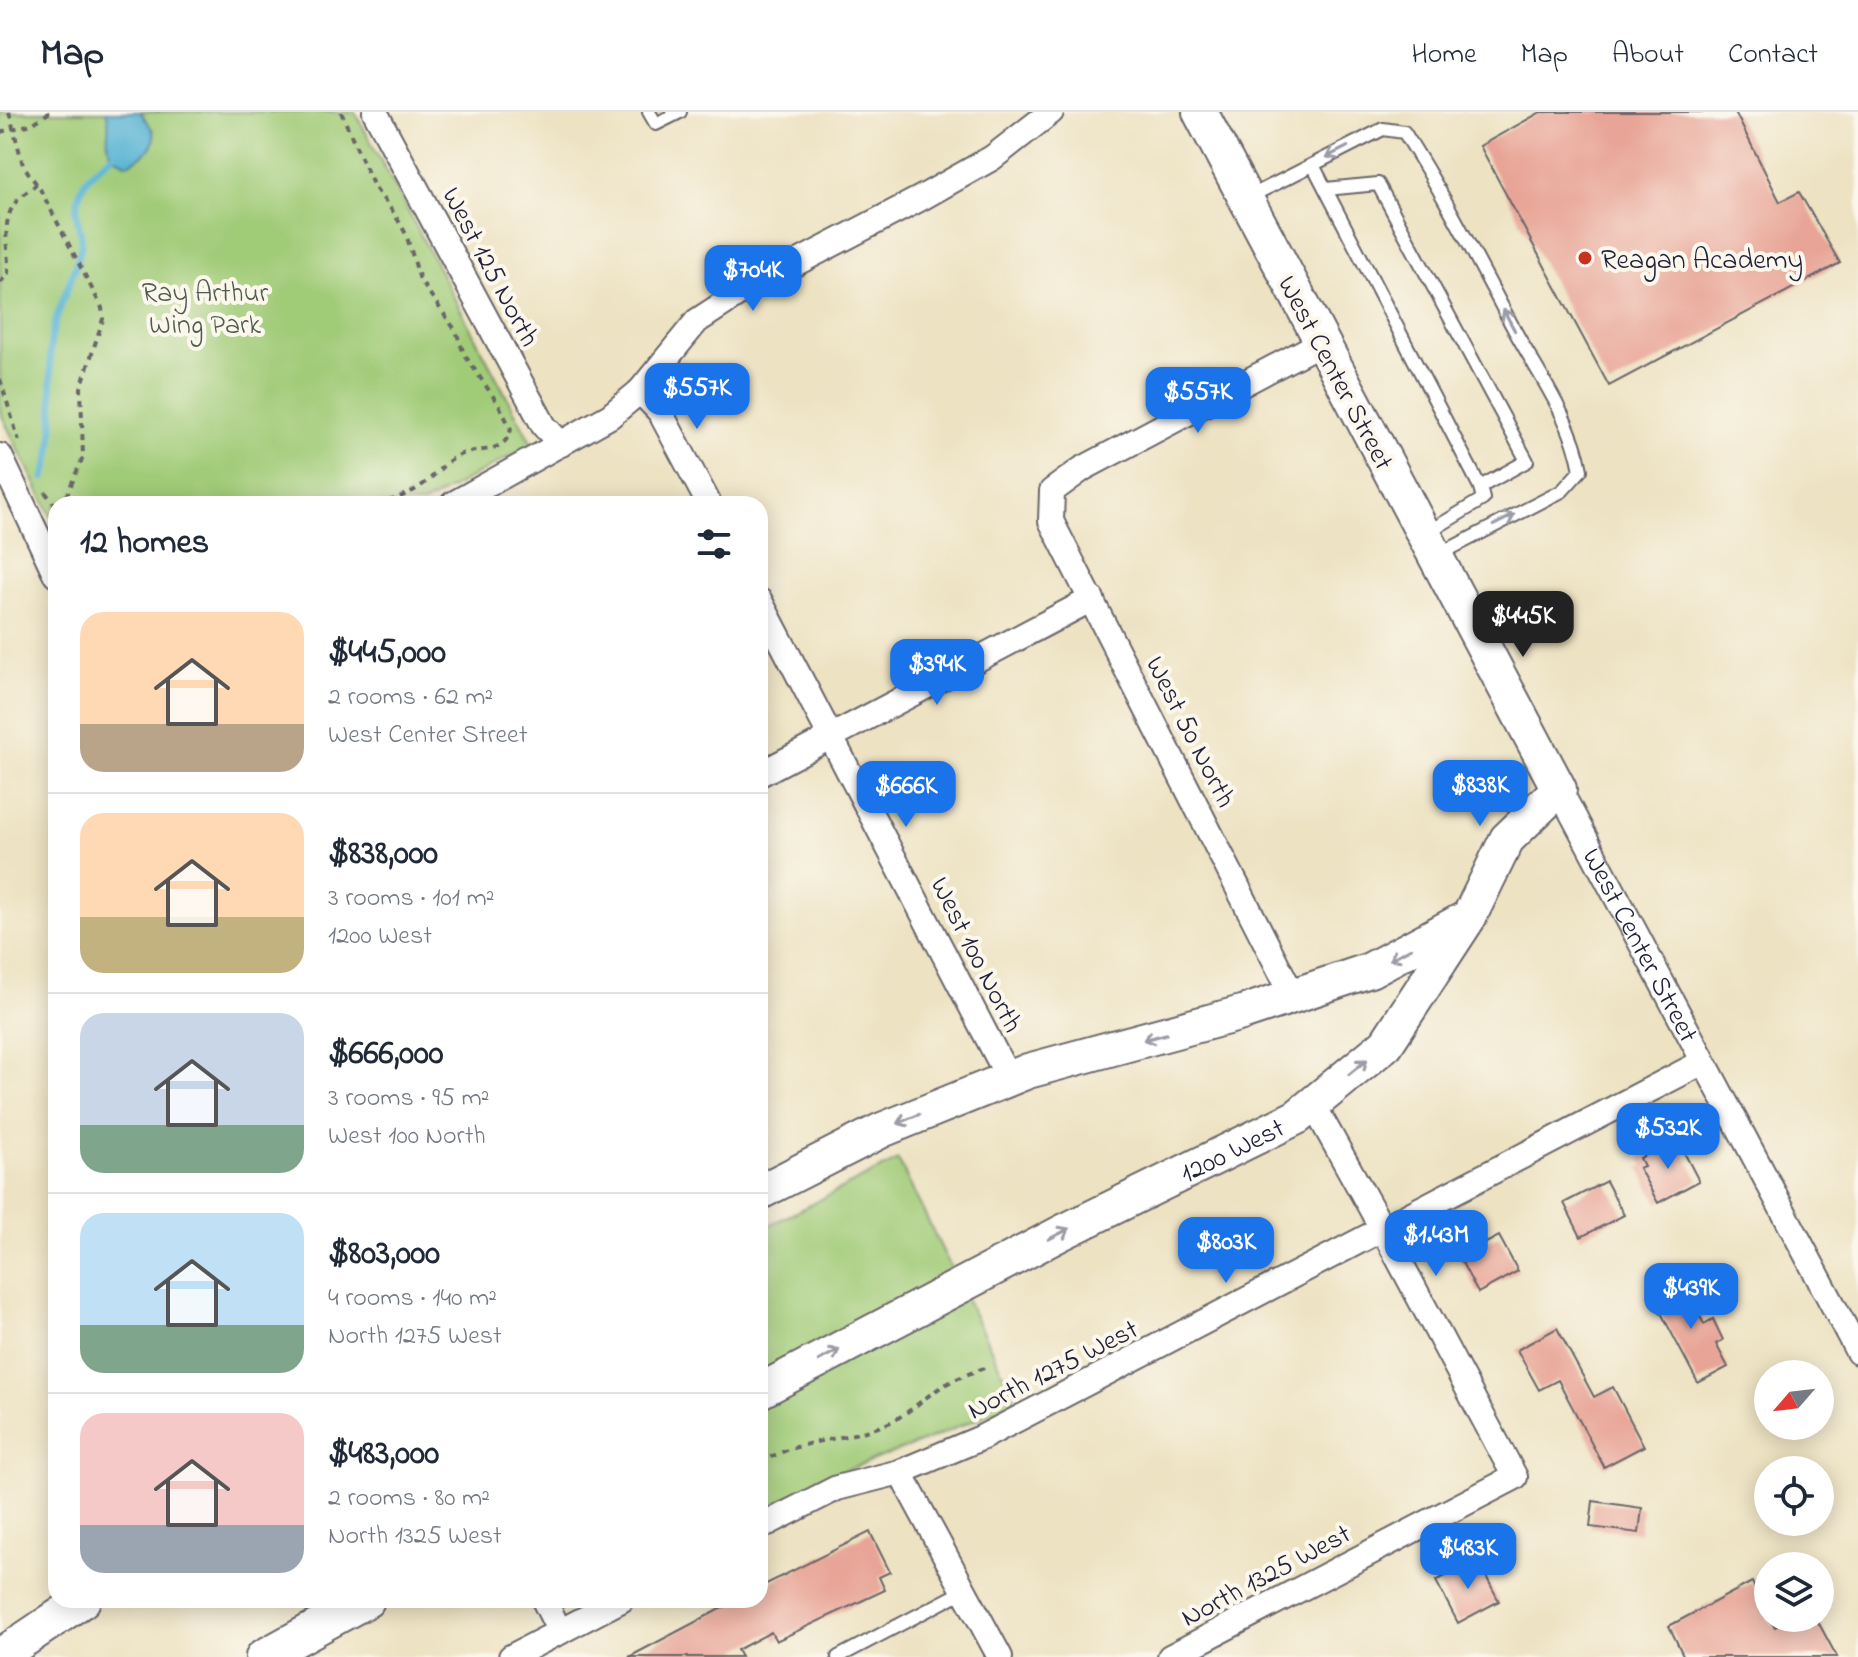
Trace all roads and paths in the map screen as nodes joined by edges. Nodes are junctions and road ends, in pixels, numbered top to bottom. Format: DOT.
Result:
graph roads {
  1 [pos="9,112"];
  2 [pos="50,112"];
  3 [pos="341,112"];
  4 [pos="375,112"];
  5 [pos="649,112"];
  6 [pos="680,112"];
  7 [pos="1051,112"];
  8 [pos="1200,112"];
  9 [pos="14,127"];
  10 [pos="0,132"];
  11 [pos="1313,165"];
  12 [pos="37,184"];
  13 [pos="1326,189"];
  14 [pos="1246,199"];
  15 [pos="0,283"];
  16 [pos="1322,342"];
  17 [pos="640,391"];
  18 [pos="561,444"];
  19 [pos="0,456"];
  20 [pos="1480,487"];
  21 [pos="66,496"];
  22 [pos="401,496"];
  23 [pos="467,496"];
  24 [pos="705,496"];
  25 [pos="1429,545"];
  26 [pos="48,558"];
  27 [pos="1092,599"];
  28 [pos="768,616"];
  29 [pos="831,735"];
  30 [pos="768,770"];
  31 [pos="1559,789"];
  32 [pos="1469,917"];
  33 [pos="1293,996"];
  34 [pos="1703,1062"];
  35 [pos="1009,1079"];
  36 [pos="1313,1104"];
  37 [pos="768,1188"];
  38 [pos="1383,1230"];
  39 [pos="1858,1352"];
  40 [pos="984,1368"];
  41 [pos="768,1387"];
  42 [pos="768,1458"];
  43 [pos="900,1472"];
  44 [pos="768,1523"];
  45 [pos="964,1591"];
  46 [pos="71,1608"];
  47 [pos="352,1608"];
  48 [pos="548,1608"];
  49 [pos="606,1608"];
  50 [pos="560,1632"];
  51 [pos="0,1656"];
  52 [pos="263,1657"];
  53 [pos="511,1657"];
  54 [pos="838,1657"];
  55 [pos="1000,1657"];
  56 [pos="1170,1657"];
  1 -- 9 [label="path"];
  2 -- 9 [label="path"];
  3 -- 22 [label="path"];
  4 -- 18 [label="street, West 125 North"];
  5 -- 6 [label="lane"];
  7 -- 17 [label="street"];
  8 -- 14 [label="street, West Center Street"];
  9 -- 10 [label="path"];
  9 -- 12 [label="path"];
  11 -- 13 [label="lane"];
  11 -- 14 [label="lane"];
  25 -- 11 [label="lane, one-way"];
  12 -- 15 [label="path"];
  12 -- 21 [label="path"];
  13 -- 20 [label="lane"];
  13 -- 20 [label="lane"];
  14 -- 16 [label="street, West Center Street"];
  16 -- 25 [label="street, West Center Street"];
  16 -- 27 [label="street, West 50 North"];
  17 -- 18 [label="street"];
  17 -- 24 [label="street"];
  18 -- 23 [label="street"];
  19 -- 26 [label="street"];
  20 -- 25 [label="lane"];
  25 -- 31 [label="street, West Center Street"];
  27 -- 29 [label="street"];
  27 -- 33 [label="street, West 50 North"];
  28 -- 29 [label="street, West 100 North"];
  29 -- 30 [label="street"];
  29 -- 35 [label="street, West 100 North"];
  31 -- 32 [label="street, 1200 West"];
  31 -- 34 [label="street, West Center Street"];
  32 -- 33 [label="street, one-way"];
  36 -- 32 [label="street, 1200 West, one-way"];
  33 -- 35 [label="street, one-way"];
  34 -- 38 [label="street, North 1275 West"];
  34 -- 39 [label="street, West Center Street"];
  35 -- 37 [label="street, one-way"];
  36 -- 38 [label="street"];
  41 -- 36 [label="street, 1200 West, one-way"];
  38 -- 43 [label="street, North 1275 West"];
  38 -- 56 [label="street, North 1325 West"];
  40 -- 42 [label="path"];
  43 -- 44 [label="street, North 1275 West"];
  43 -- 45 [label="street"];
  45 -- 54 [label="lane"];
  45 -- 55 [label="street"];
  46 -- 51 [label="street"];
  47 -- 52 [label="street"];
  48 -- 50 [label="street"];
  49 -- 50 [label="street"];
  50 -- 53 [label="street"];
}
